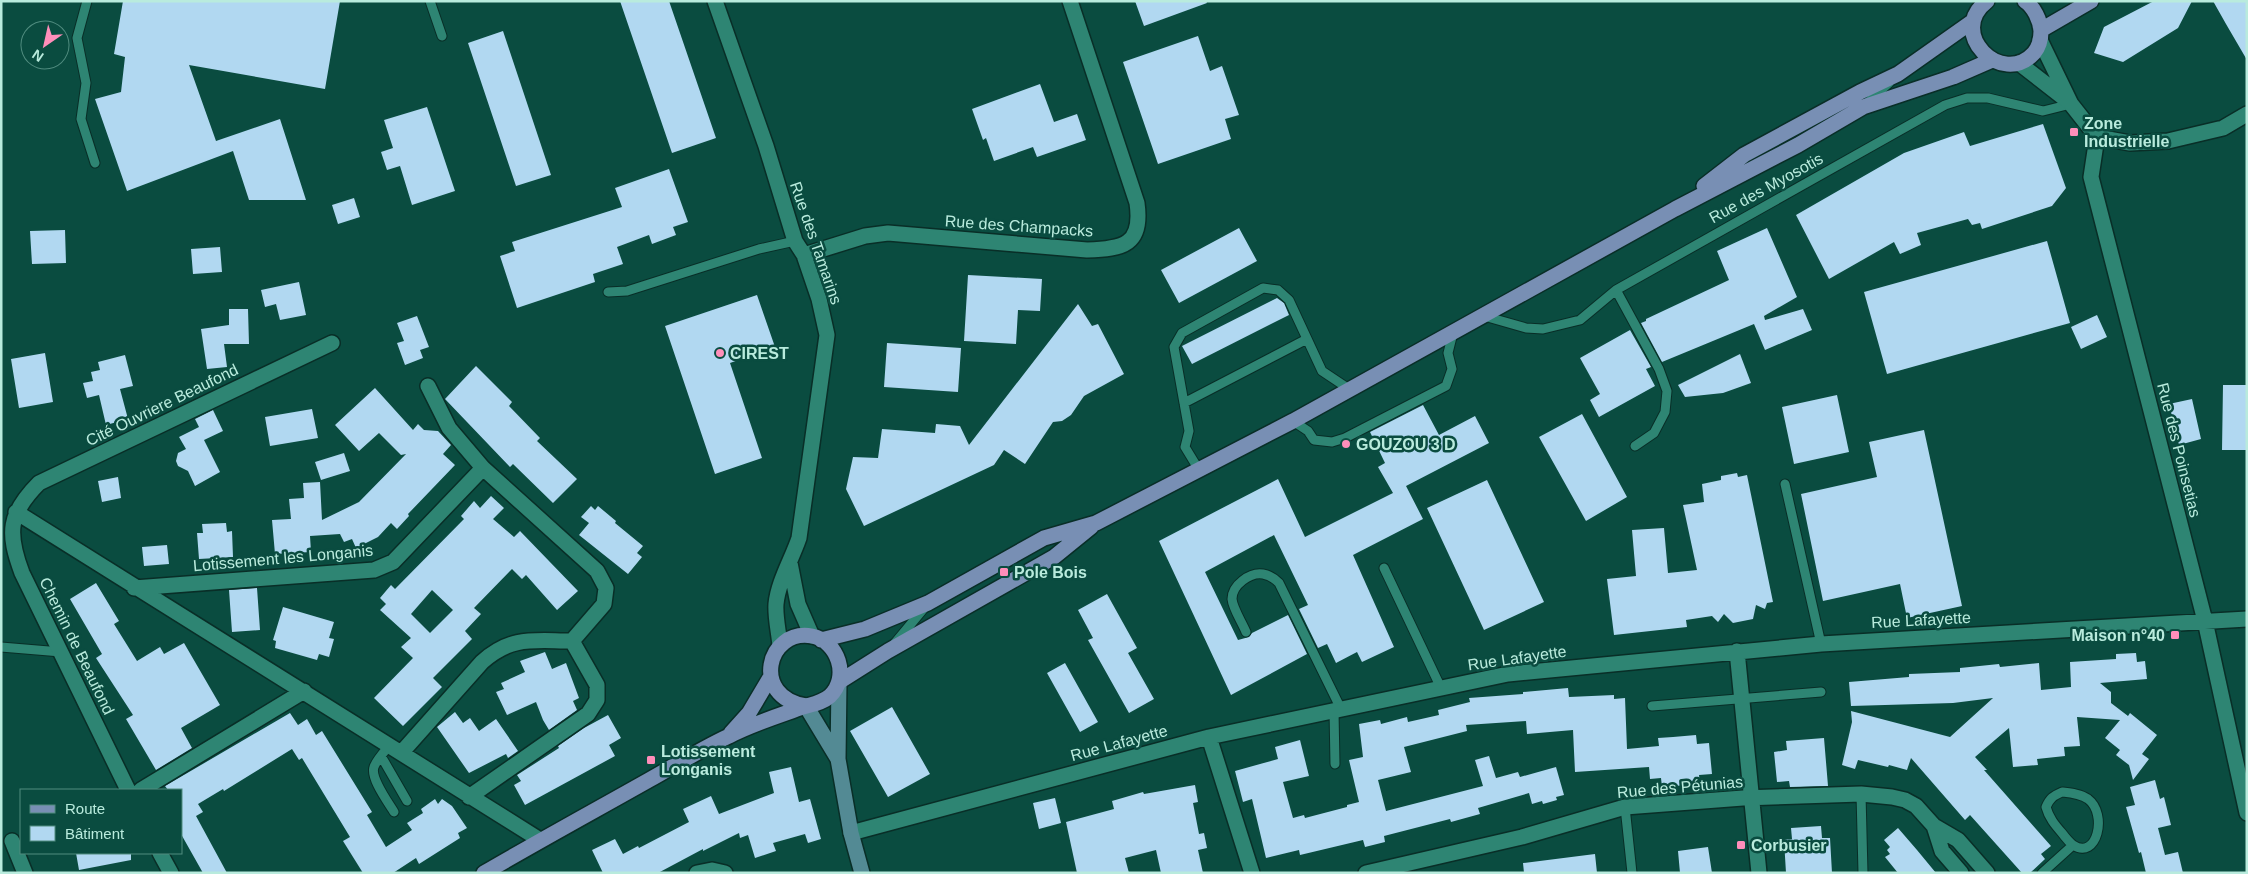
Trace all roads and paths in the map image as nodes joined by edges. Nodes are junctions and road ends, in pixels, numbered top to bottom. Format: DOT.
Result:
graph roads {
  1 [pos="87,1"];
  2 [pos="430,1"];
  3 [pos="715,1"];
  4 [pos="1070,1"];
  5 [pos="1987,1"];
  6 [pos="2091,1"];
  7 [pos="2028,2"];
  8 [pos="1973,21"];
  9 [pos="2040,35"];
  10 [pos="442,36"];
  11 [pos="1992,60"];
  12 [pos="2019,63"];
  13 [pos="1898,74"];
  14 [pos="2071,104"];
  15 [pos="1863,107"];
  16 [pos="2247,114"];
  17 [pos="2097,137"];
  18 [pos="95,163"];
  19 [pos="1675,209"];
  20 [pos="796,241"];
  21 [pos="804,255"];
  22 [pos="1616,290"];
  23 [pos="608,292"];
  24 [pos="1484,316"];
  25 [pos="1453,333"];
  26 [pos="1307,339"];
  27 [pos="332,343"];
  28 [pos="428,386"];
  29 [pos="1349,389"];
  30 [pos="1184,403"];
  31 [pos="1293,421"];
  32 [pos="1636,446"];
  33 [pos="484,468"];
  34 [pos="1199,470"];
  35 [pos="1785,484"];
  36 [pos="16,512"];
  37 [pos="1096,523"];
  38 [pos="790,563"];
  39 [pos="1384,568"];
  40 [pos="134,588"];
  41 [pos="928,603"];
  42 [pos="2247,619"];
  43 [pos="2204,621"];
  44 [pos="1246,632"];
  45 [pos="816,638"];
  46 [pos="572,641"];
  47 [pos="1821,644"];
  48 [pos="780,646"];
  49 [pos="1,647"];
  50 [pos="888,651"];
  51 [pos="1737,651"];
  52 [pos="61,652"];
  53 [pos="770,676"];
  54 [pos="839,682"];
  55 [pos="1440,688"];
  56 [pos="304,691"];
  57 [pos="1821,692"];
  58 [pos="1742,698"];
  59 [pos="806,706"];
  60 [pos="1652,706"];
  61 [pos="1338,710"];
  62 [pos="729,736"];
  63 [pos="1209,738"];
  64 [pos="391,751"];
  65 [pos="838,759"];
  66 [pos="1335,764"];
  67 [pos="128,789"];
  68 [pos="143,789"];
  69 [pos="1861,794"];
  70 [pos="470,797"];
  71 [pos="1752,798"];
  72 [pos="407,801"];
  73 [pos="1625,807"];
  74 [pos="394,812"];
  75 [pos="2247,813"];
  76 [pos="1934,826"];
  77 [pos="851,833"];
  78 [pos="540,840"];
  79 [pos="12,841"];
  80 [pos="2073,845"];
  81 [pos="161,854"];
  82 [pos="25,873"];
  83 [pos="171,873"];
  84 [pos="484,873"];
  85 [pos="697,873"];
  86 [pos="725,873"];
  87 [pos="862,873"];
  88 [pos="1252,873"];
  89 [pos="1366,873"];
  90 [pos="1632,873"];
  91 [pos="1759,873"];
  92 [pos="1863,873"];
  93 [pos="1961,873"];
  94 [pos="1987,873"];
  95 [pos="2042,873"];
  1 -- 18 [label="lane"];
  2 -- 10 [label="lane"];
  3 -- 20 [label="street, Rue des Tamarins"];
  4 -- 21 [label="street, Rue des Champacks"];
  5 -- 8 [label="main road"];
  6 -- 9 [label="main road"];
  7 -- 9 [label="main road"];
  8 -- 11 [label="main road"];
  8 -- 13 [label="main road"];
  9 -- 12 [label="main road"];
  9 -- 14 [label="street"];
  11 -- 12 [label="main road"];
  11 -- 15 [label="main road"];
  12 -- 14 [label="street"];
  13 -- 15 [label="lane"];
  13 -- 19 [label="main road"];
  14 -- 17 [label="street"];
  14 -- 22 [label="lane, Rue des Myosotis"];
  15 -- 19 [label="main road"];
  16 -- 17 [label="street"];
  17 -- 43 [label="street, Rue des Poinsetias"];
  19 -- 24 [label="main road"];
  20 -- 21 [label="street, Rue des Tamarins"];
  20 -- 23 [label="lane"];
  21 -- 38 [label="street, Rue des Tamarins"];
  22 -- 24 [label="lane, Rue des Myosotis"];
  22 -- 32 [label="lane"];
  24 -- 25 [label="main road"];
  25 -- 29 [label="main road"];
  25 -- 31 [label="lane"];
  26 -- 29 [label="lane"];
  26 -- 30 [label="lane"];
  26 -- 30 [label="lane"];
  27 -- 36 [label="street, Cité Ouvriere Beaufond"];
  28 -- 33 [label="street"];
  29 -- 31 [label="main road"];
  30 -- 34 [label="lane"];
  31 -- 34 [label="main road"];
  33 -- 40 [label="street, Lotissement les Longanis"];
  33 -- 46 [label="street"];
  34 -- 37 [label="main road"];
  35 -- 47 [label="lane"];
  36 -- 40 [label="street"];
  36 -- 52 [label="street, Chemin de Beaufond"];
  37 -- 41 [label="main road"];
  37 -- 50 [label="main road"];
  38 -- 45 [label="street"];
  38 -- 48 [label="street, Rue des Tamarins"];
  39 -- 55 [label="lane"];
  40 -- 56 [label="street"];
  41 -- 45 [label="main road"];
  41 -- 50 [label="lane"];
  42 -- 43 [label="street, Rue Lafayette"];
  43 -- 47 [label="street, Rue Lafayette"];
  43 -- 75 [label="street, Rue des Poinsetias"];
  44 -- 61 [label="lane"];
  45 -- 48 [label="main road"];
  45 -- 54 [label="main road"];
  46 -- 64 [label="street"];
  46 -- 70 [label="street"];
  47 -- 51 [label="street, Rue Lafayette"];
  48 -- 53 [label="main road"];
  49 -- 52 [label="lane"];
  50 -- 54 [label="main road"];
  51 -- 55 [label="street, Rue Lafayette"];
  51 -- 58 [label="street"];
  52 -- 67 [label="street, Chemin de Beaufond"];
  53 -- 59 [label="main road"];
  53 -- 62 [label="main road"];
  54 -- 59 [label="main road"];
  54 -- 65 [label="street"];
  55 -- 61 [label="street, Rue Lafayette"];
  56 -- 64 [label="street"];
  56 -- 68 [label="street"];
  57 -- 58 [label="lane"];
  58 -- 60 [label="lane"];
  58 -- 71 [label="street"];
  59 -- 62 [label="main road"];
  59 -- 65 [label="street"];
  61 -- 63 [label="street, Rue Lafayette"];
  61 -- 66 [label="lane"];
  62 -- 78 [label="main road"];
  63 -- 77 [label="street, Rue Lafayette"];
  63 -- 88 [label="street"];
  64 -- 70 [label="street"];
  64 -- 72 [label="lane"];
  64 -- 74 [label="lane"];
  65 -- 77 [label="street"];
  69 -- 71 [label="street, Rue des Pétunias"];
  69 -- 76 [label="street, Rue des Pétunias"];
  69 -- 92 [label="lane"];
  70 -- 78 [label="street"];
  71 -- 73 [label="street, Rue des Pétunias"];
  71 -- 91 [label="street"];
  73 -- 89 [label="street, Rue des Pétunias"];
  73 -- 90 [label="lane"];
  76 -- 93 [label="street, Rue des Pétunias"];
  76 -- 94 [label="street, Rue des Pétunias"];
  77 -- 87 [label="street"];
  78 -- 84 [label="main road"];
  79 -- 82 [label="street"];
  80 -- 80 [label="lane"];
  80 -- 95 [label="lane"];
  81 -- 83 [label="street"];
  85 -- 86 [label="street"];
}
